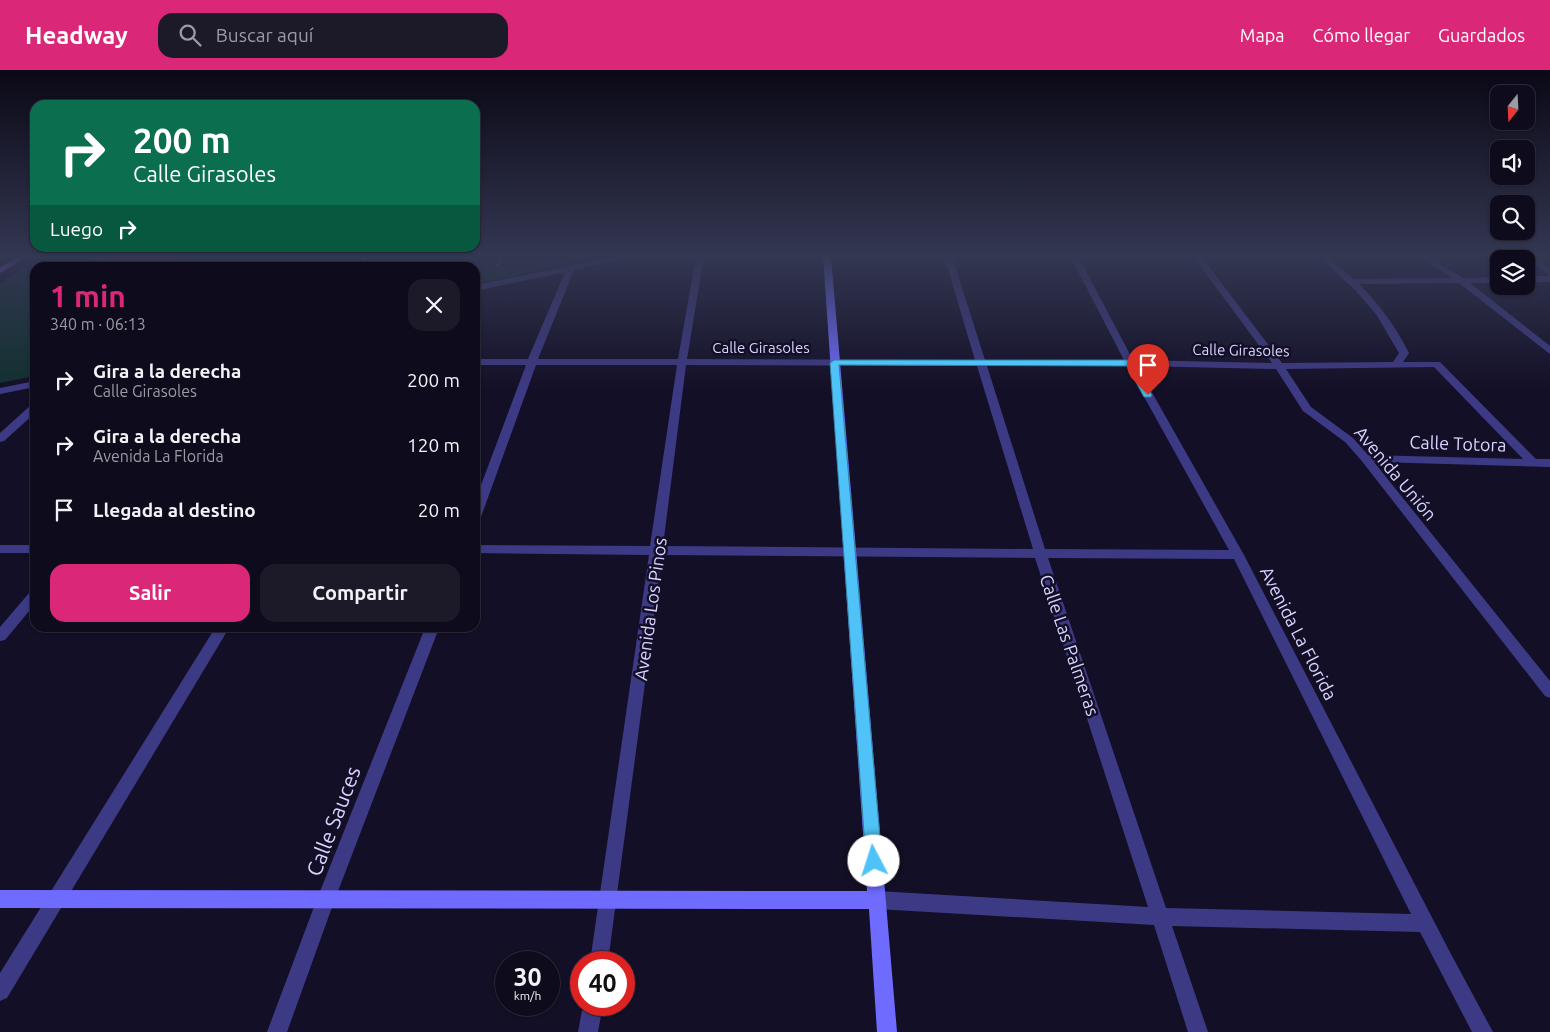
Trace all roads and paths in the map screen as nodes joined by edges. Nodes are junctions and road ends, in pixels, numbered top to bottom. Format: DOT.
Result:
graph roads {
  1 [pos="557,301"];
  2 [pos="692,301"];
  3 [pos="830,301"];
  4 [pos="962,301"];
  5 [pos="1097,301"];
  6 [pos="1231,301"];
  7 [pos="1370,301"];
  8 [pos="1488,301"];
  9 [pos="1534,337"];
  10 [pos="1550,338"];
  11 [pos="1550,351"];
  12 [pos="480,362"];
  13 [pos="532,362"];
  14 [pos="682,362"];
  15 [pos="834,363"];
  16 [pos="981,363"];
  17 [pos="1130,363"];
  18 [pos="1396,364"];
  19 [pos="1280,366"];
  20 [pos="30,385"];
  21 [pos="0,391"];
  22 [pos="30,412"];
  23 [pos="0,439"];
  24 [pos="1365,458"];
  25 [pos="1533,463"];
  26 [pos="1550,463"];
  27 [pos="480,503"];
  28 [pos="0,549"];
  29 [pos="30,549"];
  30 [pos="480,549"];
  31 [pos="658,550"];
  32 [pos="848,552"];
  33 [pos="1040,553"];
  34 [pos="1238,555"];
  35 [pos="30,601"];
  36 [pos="220,632"];
  37 [pos="430,632"];
  38 [pos="0,636"];
  39 [pos="1550,692"];
  40 [pos="0,899"];
  41 [pos="56,899"];
  42 [pos="326,900"];
  43 [pos="610,900"];
  44 [pos="877,900"];
  45 [pos="1162,917"];
  46 [pos="1424,923"];
  47 [pos="602,951"];
  48 [pos="0,991"];
  49 [pos="590,1016"];
  50 [pos="278,1032"];
  51 [pos="588,1032"];
  52 [pos="887,1032"];
  53 [pos="1198,1032"];
  54 [pos="1482,1032"];
  1 -- 13 [label="street"];
  2 -- 14 [label="street, Avenida Los Pinos"];
  3 -- 15 [label="street"];
  4 -- 16 [label="street, Calle Las Palmeras"];
  5 -- 17 [label="street, Avenida La Florida"];
  6 -- 19 [label="street, Avenida Unión"];
  7 -- 18 [label="street"];
  8 -- 9 [label="street"];
  9 -- 10 [label="street"];
  9 -- 11 [label="street"];
  12 -- 13 [label="street, Calle Girasoles"];
  13 -- 14 [label="street, Calle Girasoles"];
  13 -- 27 [label="street"];
  14 -- 15 [label="street, Calle Girasoles"];
  14 -- 31 [label="street, Avenida Los Pinos"];
  15 -- 16 [label="street, Calle Girasoles"];
  15 -- 32 [label="street"];
  16 -- 17 [label="street, Calle Girasoles"];
  16 -- 33 [label="street, Calle Las Palmeras"];
  17 -- 19 [label="street, Calle Girasoles"];
  17 -- 34 [label="street, Avenida La Florida"];
  18 -- 19 [label="street, Calle Girasoles"];
  18 -- 25 [label="street, Calle Girasoles"];
  19 -- 24 [label="street, Avenida Unión"];
  20 -- 21 [label="street"];
  22 -- 23 [label="street"];
  24 -- 25 [label="street, Calle Totora"];
  24 -- 39 [label="street, Avenida Unión"];
  25 -- 26 [label="street, Calle Totora"];
  28 -- 29 [label="street"];
  30 -- 31 [label="street"];
  31 -- 32 [label="street"];
  31 -- 43 [label="street, Avenida Los Pinos"];
  32 -- 33 [label="street"];
  32 -- 44 [label="street"];
  33 -- 34 [label="street"];
  33 -- 45 [label="street, Calle Las Palmeras"];
  34 -- 46 [label="street, Avenida La Florida"];
  35 -- 38 [label="street"];
  36 -- 41 [label="street"];
  37 -- 42 [label="street, Calle Sauces"];
  40 -- 41 [label="street"];
  41 -- 42 [label="street"];
  41 -- 48 [label="street"];
  42 -- 43 [label="street"];
  42 -- 50 [label="street, Calle Sauces"];
  43 -- 44 [label="street"];
  43 -- 47 [label="street, Avenida Los Pinos"];
  44 -- 45 [label="street"];
  44 -- 52 [label="street"];
  45 -- 46 [label="street"];
  45 -- 53 [label="street, Calle Las Palmeras"];
  46 -- 54 [label="street, Avenida La Florida"];
  49 -- 51 [label="street"];
}
